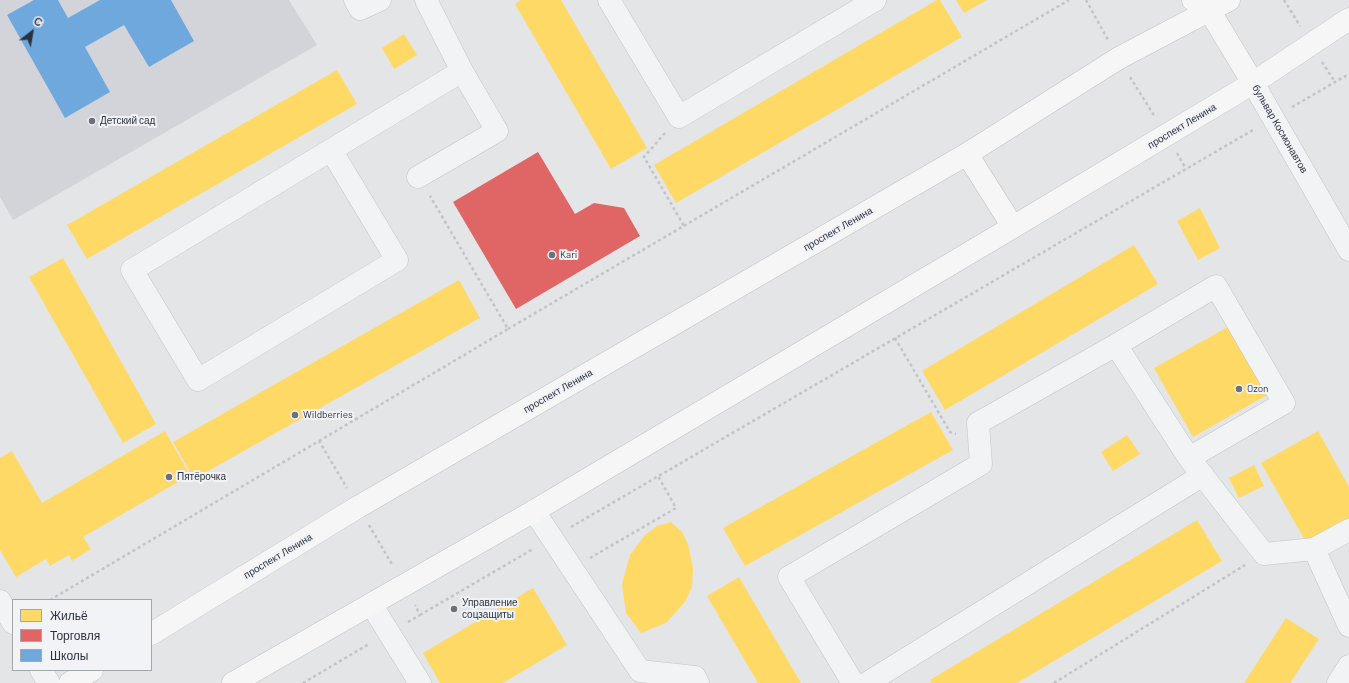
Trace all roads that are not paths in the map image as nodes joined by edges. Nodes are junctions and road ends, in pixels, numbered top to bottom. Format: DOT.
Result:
graph roads {
  1 [pos="355,0"];
  2 [pos="380,0"];
  3 [pos="426,0"];
  4 [pos="609,0"];
  5 [pos="875,0"];
  6 [pos="1229,0"];
  7 [pos="1203,3"];
  8 [pos="1349,19"];
  9 [pos="462,71"];
  10 [pos="1254,83"];
  11 [pos="331,150"];
  12 [pos="967,154"];
  13 [pos="418,177"];
  14 [pos="1013,227"];
  15 [pos="1349,250"];
  16 [pos="1116,345"];
  17 [pos="1189,458"];
  18 [pos="1203,475"];
  19 [pos="534,511"];
  20 [pos="1349,530"];
  21 [pos="1314,549"];
  22 [pos="0,601"];
  23 [pos="371,604"];
  24 [pos="12,621"];
  25 [pos="1349,626"];
  26 [pos="152,633"];
  27 [pos="1349,666"];
  28 [pos="42,671"];
  29 [pos="90,671"];
  30 [pos="48,683"];
  31 [pos="70,683"];
  32 [pos="233,683"];
  33 [pos="420,683"];
  34 [pos="698,683"];
  35 [pos="853,683"];
  36 [pos="867,683"];
  37 [pos="1338,683"];
  1 -- 2 [label="street"];
  3 -- 9 [label="street"];
  4 -- 5 [label="street"];
  6 -- 7 [label="main road, проспект Ленина"];
  7 -- 10 [label="main road, бульвар Космонавтов"];
  7 -- 12 [label="main road, проспект Ленина"];
  8 -- 10 [label="main road, проспект Ленина"];
  9 -- 11 [label="street"];
  9 -- 13 [label="street"];
  10 -- 14 [label="main road, проспект Ленина"];
  10 -- 15 [label="street, бульвар Космонавтов"];
  11 -- 11 [label="street"];
  12 -- 14 [label="main road"];
  12 -- 26 [label="main road, проспект Ленина"];
  14 -- 19 [label="main road, проспект Ленина"];
  16 -- 17 [label="street"];
  16 -- 17 [label="street"];
  16 -- 35 [label="street"];
  17 -- 18 [label="street"];
  18 -- 21 [label="street"];
  18 -- 36 [label="street"];
  19 -- 23 [label="main road, проспект Ленина"];
  19 -- 34 [label="street"];
  20 -- 21 [label="street"];
  21 -- 25 [label="street"];
  22 -- 24 [label="street"];
  23 -- 32 [label="main road, проспект Ленина"];
  23 -- 33 [label="street"];
  27 -- 37 [label="street"];
  28 -- 30 [label="street"];
  29 -- 31 [label="main road"];
}
